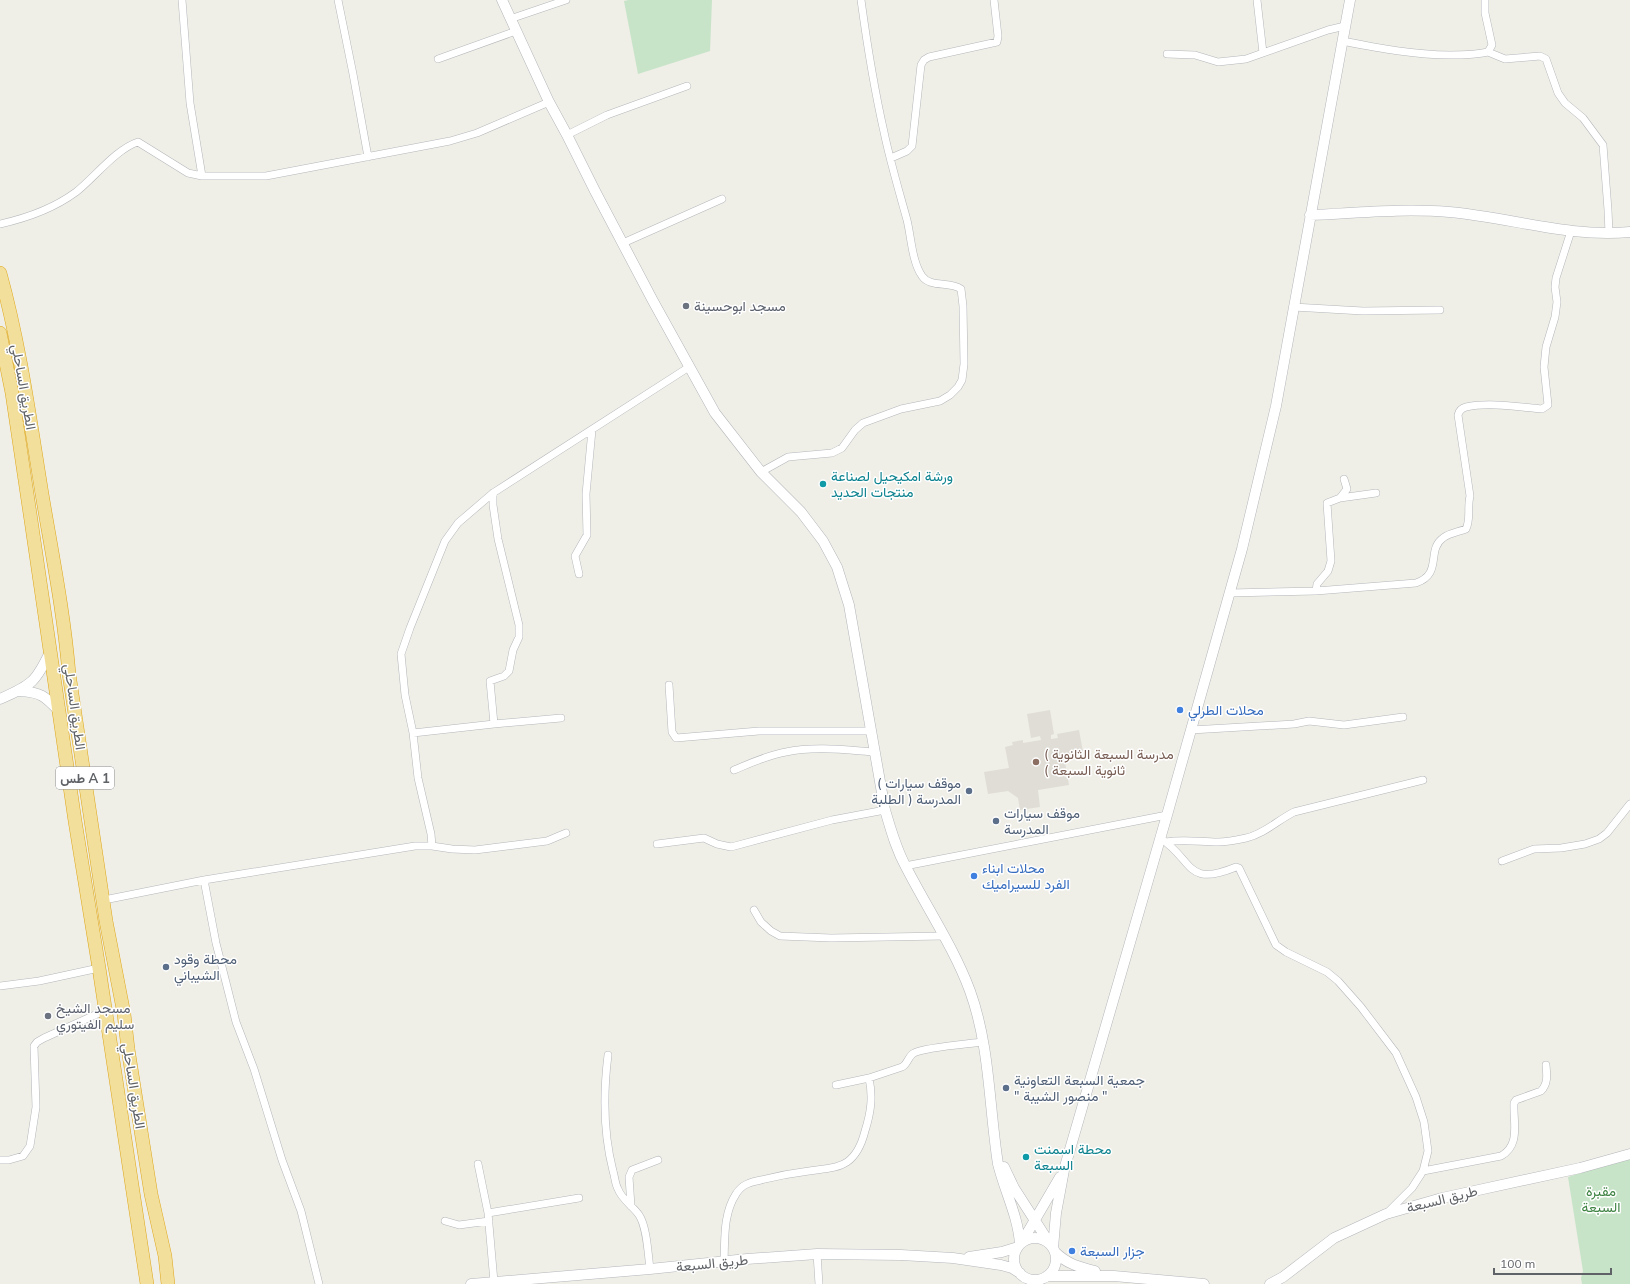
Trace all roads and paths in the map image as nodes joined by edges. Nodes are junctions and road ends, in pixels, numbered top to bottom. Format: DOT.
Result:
graph roads {
  1 [pos="182,0"];
  2 [pos="338,0"];
  3 [pos="502,0"];
  4 [pos="566,0"];
  5 [pos="861,0"];
  6 [pos="994,0"];
  7 [pos="1257,0"];
  8 [pos="1350,0"];
  9 [pos="1485,0"];
  10 [pos="510,19"];
  11 [pos="1345,26"];
  12 [pos="516,31"];
  13 [pos="1342,41"];
  14 [pos="1488,52"];
  15 [pos="1263,53"];
  16 [pos="1167,54"];
  17 [pos="438,59"];
  18 [pos="687,86"];
  19 [pos="549,102"];
  20 [pos="567,135"];
  21 [pos="368,157"];
  22 [pos="891,158"];
  23 [pos="202,176"];
  24 [pos="722,199"];
  25 [pos="1310,215"];
  26 [pos="0,224"];
  27 [pos="1570,231"];
  28 [pos="1630,232"];
  29 [pos="1609,233"];
  30 [pos="623,243"];
  31 [pos="0,273"];
  32 [pos="1294,307"];
  33 [pos="1440,310"];
  34 [pos="0,333"];
  35 [pos="689,367"];
  36 [pos="592,430"];
  37 [pos="761,472"];
  38 [pos="1344,479"];
  39 [pos="493,493"];
  40 [pos="1376,493"];
  41 [pos="1340,498"];
  42 [pos="579,574"];
  43 [pos="1316,591"];
  44 [pos="1230,593"];
  45 [pos="51,650"];
  46 [pos="669,685"];
  47 [pos="19,691"];
  48 [pos="0,700"];
  49 [pos="60,713"];
  50 [pos="1403,717"];
  51 [pos="561,718"];
  52 [pos="494,724"];
  53 [pos="872,730"];
  54 [pos="1191,730"];
  55 [pos="413,733"];
  56 [pos="875,752"];
  57 [pos="734,770"];
  58 [pos="1423,780"];
  59 [pos="1630,804"];
  60 [pos="885,810"];
  61 [pos="1167,815"];
  62 [pos="90,817"];
  63 [pos="75,821"];
  64 [pos="566,833"];
  65 [pos="1163,840"];
  66 [pos="657,844"];
  67 [pos="432,846"];
  68 [pos="1502,861"];
  69 [pos="905,866"];
  70 [pos="204,880"];
  71 [pos="104,900"];
  72 [pos="754,910"];
  73 [pos="943,936"];
  74 [pos="99,968"];
  75 [pos="0,986"];
  76 [pos="106,1010"];
  77 [pos="982,1042"];
  78 [pos="608,1055"];
  79 [pos="1546,1065"];
  80 [pos="869,1078"];
  81 [pos="836,1085"];
  82 [pos="997,1153"];
  83 [pos="1630,1154"];
  84 [pos="0,1160"];
  85 [pos="658,1160"];
  86 [pos="478,1164"];
  87 [pos="1064,1170"];
  88 [pos="1423,1171"];
  89 [pos="579,1198"];
  90 [pos="631,1206"];
  91 [pos="1386,1214"];
  92 [pos="489,1217"];
  93 [pos="1035,1220"];
  94 [pos="445,1221"];
  95 [pos="1020,1244"];
  96 [pos="1053,1249"];
  97 [pos="817,1254"];
  98 [pos="164,1256"];
  99 [pos="953,1258"];
  100 [pos="724,1262"];
  101 [pos="144,1267"];
  102 [pos="650,1269"];
  103 [pos="1114,1276"];
  104 [pos="1023,1278"];
  105 [pos="1045,1279"];
  106 [pos="491,1283"];
  107 [pos="140,1284"];
  108 [pos="147,1284"];
  109 [pos="168,1284"];
  110 [pos="180,1284"];
  111 [pos="319,1284"];
  112 [pos="471,1284"];
  113 [pos="818,1284"];
  114 [pos="1204,1284"];
  115 [pos="1270,1284"];
  1 -- 23 [label="street"];
  2 -- 21 [label="street"];
  3 -- 10 [label="street"];
  4 -- 10 [label="street"];
  5 -- 22 [label="street"];
  6 -- 22 [label="street"];
  7 -- 15 [label="street"];
  8 -- 11 [label="street"];
  9 -- 14 [label="street"];
  10 -- 12 [label="street"];
  11 -- 13 [label="street"];
  11 -- 15 [label="street"];
  12 -- 17 [label="street"];
  12 -- 19 [label="street"];
  13 -- 14 [label="street"];
  13 -- 25 [label="street"];
  14 -- 29 [label="street"];
  15 -- 16 [label="street"];
  18 -- 20 [label="street"];
  19 -- 20 [label="street"];
  19 -- 21 [label="street"];
  20 -- 30 [label="street"];
  21 -- 23 [label="street"];
  22 -- 37 [label="street"];
  23 -- 26 [label="street"];
  24 -- 30 [label="street"];
  25 -- 27 [label="street"];
  25 -- 32 [label="street"];
  27 -- 29 [label="street"];
  27 -- 43 [label="street"];
  28 -- 29 [label="street"];
  30 -- 35 [label="street"];
  31 -- 62 [label="highway, الطريق الساحلي / طس A 1"];
  32 -- 33 [label="street"];
  32 -- 44 [label="street"];
  34 -- 45 [label="highway, الطريق الساحلي / طس A 1"];
  35 -- 36 [label="street"];
  35 -- 37 [label="street"];
  36 -- 39 [label="street"];
  36 -- 42 [label="street"];
  37 -- 53 [label="street"];
  38 -- 41 [label="street"];
  39 -- 52 [label="street"];
  39 -- 55 [label="street"];
  40 -- 41 [label="street"];
  41 -- 43 [label="street"];
  43 -- 44 [label="street"];
  44 -- 54 [label="street"];
  45 -- 47 [label="street"];
  45 -- 49 [label="highway, الطريق الساحلي / طس A 1"];
  46 -- 53 [label="street"];
  47 -- 48 [label="street"];
  47 -- 49 [label="street"];
  49 -- 63 [label="highway, الطريق الساحلي / طس A 1"];
  50 -- 54 [label="street"];
  51 -- 52 [label="street"];
  52 -- 55 [label="street"];
  53 -- 56 [label="street"];
  54 -- 61 [label="street"];
  55 -- 67 [label="street"];
  56 -- 57 [label="street"];
  56 -- 60 [label="street"];
  58 -- 65 [label="street"];
  59 -- 68 [label="street"];
  60 -- 66 [label="street"];
  60 -- 69 [label="street"];
  61 -- 65 [label="street"];
  61 -- 69 [label="street"];
  62 -- 63 [label="highway"];
  62 -- 71 [label="highway, الطريق الساحلي / طس A 1"];
  63 -- 74 [label="highway, الطريق الساحلي / طس A 1"];
  64 -- 67 [label="street"];
  65 -- 87 [label="street"];
  65 -- 88 [label="street"];
  67 -- 70 [label="street"];
  69 -- 73 [label="street"];
  70 -- 71 [label="street"];
  70 -- 111 [label="street"];
  71 -- 98 [label="highway, الطريق الساحلي / طس A 1"];
  72 -- 73 [label="street"];
  73 -- 77 [label="street"];
  74 -- 75 [label="street"];
  74 -- 76 [label="highway, الطريق الساحلي / طس A 1"];
  76 -- 84 [label="street"];
  76 -- 101 [label="highway, الطريق الساحلي / طس A 1"];
  77 -- 80 [label="street"];
  77 -- 82 [label="street"];
  78 -- 90 [label="street"];
  79 -- 88 [label="street"];
  80 -- 81 [label="street"];
  80 -- 100 [label="street"];
  82 -- 93 [label="street"];
  82 -- 95 [label="street"];
  83 -- 91 [label="street, طريق السبعة"];
  85 -- 90 [label="street"];
  86 -- 92 [label="street"];
  87 -- 93 [label="street"];
  87 -- 96 [label="street"];
  88 -- 91 [label="street"];
  89 -- 92 [label="street"];
  90 -- 102 [label="street"];
  91 -- 115 [label="street, طريق السبعة"];
  92 -- 94 [label="street"];
  92 -- 106 [label="street"];
  93 -- 95 [label="street"];
  93 -- 96 [label="street"];
  95 -- 96 [label="street"];
  95 -- 99 [label="street"];
  95 -- 104 [label="street"];
  96 -- 103 [label="street"];
  96 -- 105 [label="street"];
  97 -- 99 [label="street, طريق السبعة"];
  97 -- 100 [label="street, طريق السبعة"];
  97 -- 113 [label="street"];
  98 -- 109 [label="highway, الطريق الساحلي / طس A 1"];
  98 -- 110 [label="highway"];
  99 -- 104 [label="street"];
  100 -- 102 [label="street, طريق السبعة"];
  101 -- 107 [label="highway"];
  101 -- 108 [label="highway, الطريق الساحلي / طس A 1"];
  102 -- 106 [label="street, طريق السبعة"];
  103 -- 105 [label="street"];
  103 -- 114 [label="street"];
  104 -- 105 [label="street"];
  106 -- 112 [label="street, طريق السبعة"];
}
